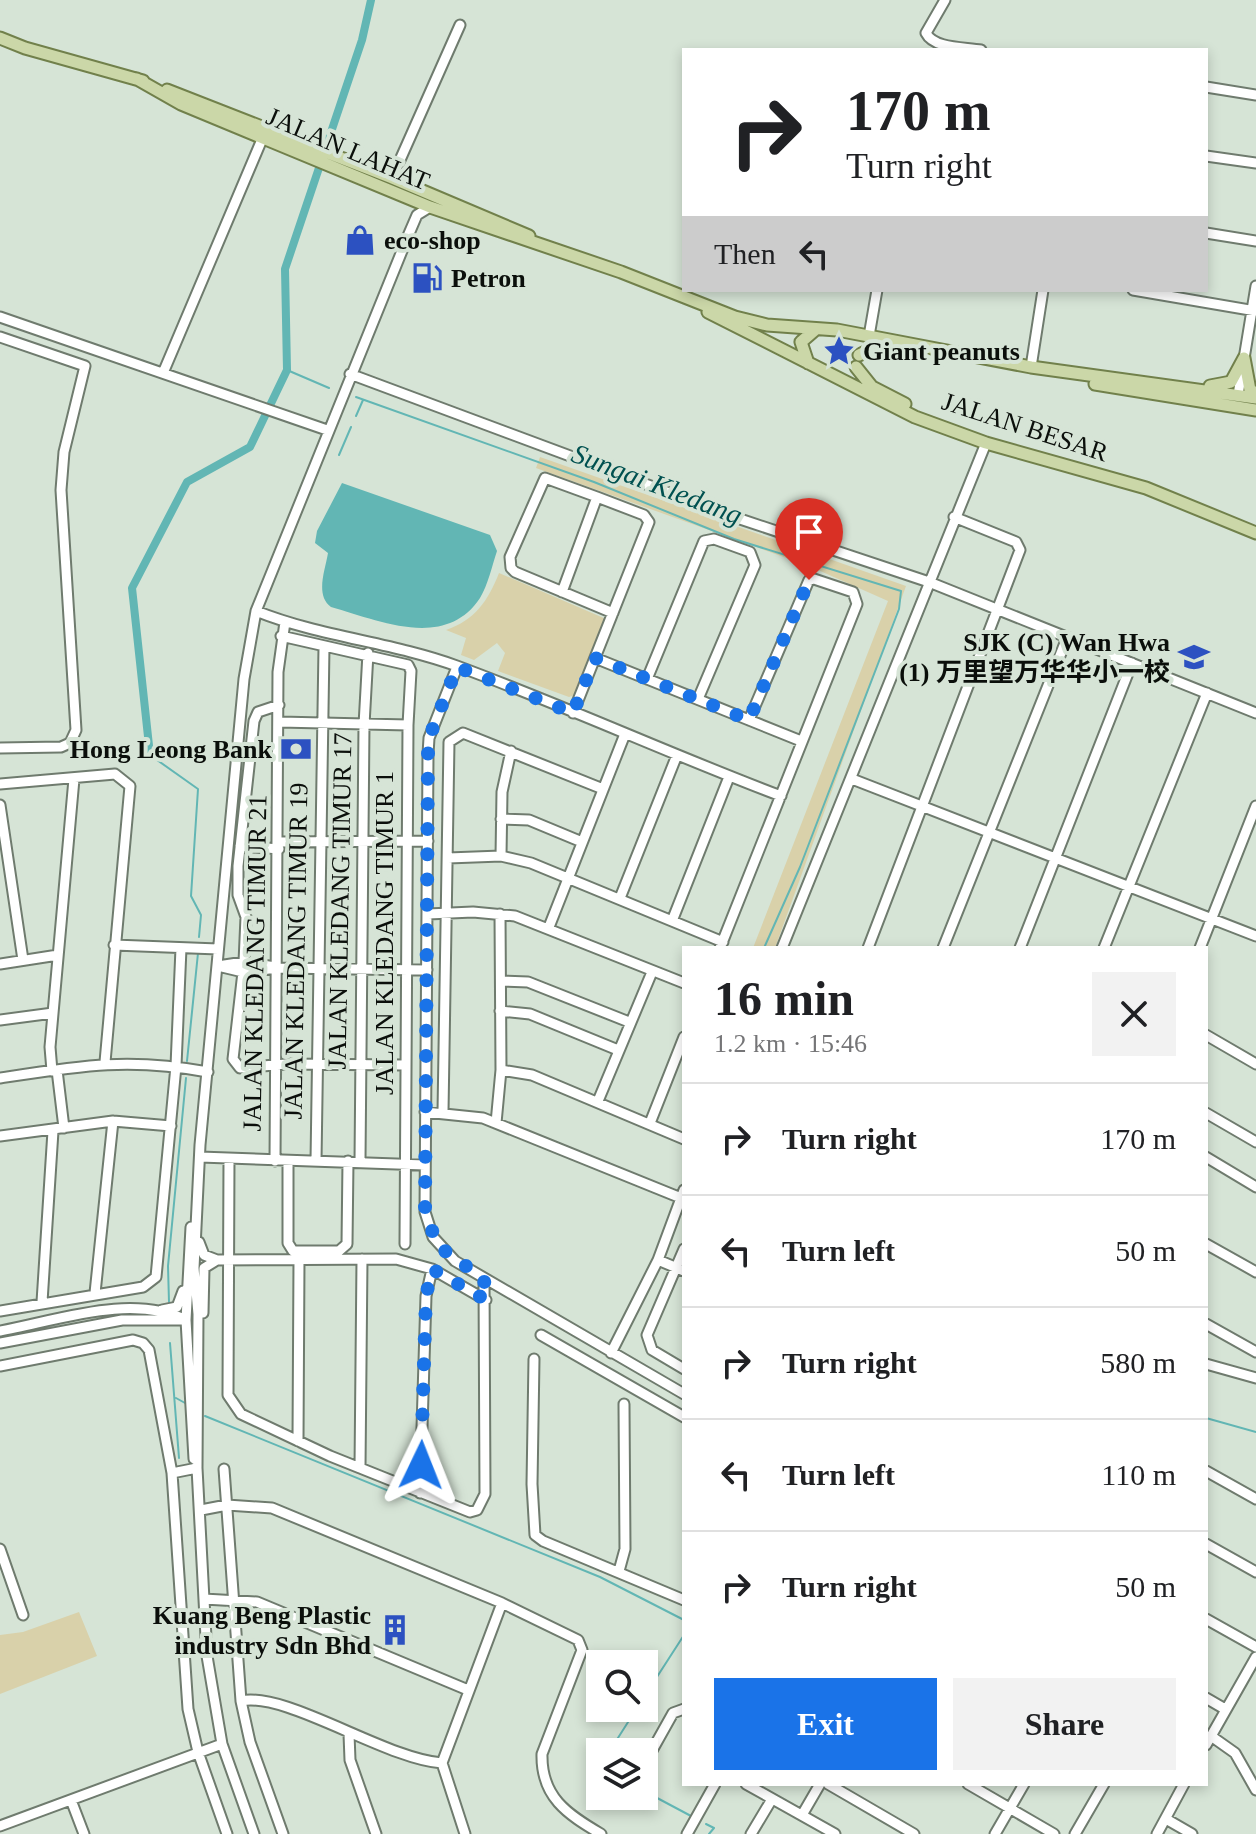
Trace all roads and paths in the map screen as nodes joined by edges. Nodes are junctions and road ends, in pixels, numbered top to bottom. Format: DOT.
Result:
graph roads {
  1 [pos="945,0"];
  2 [pos="460,25"];
  3 [pos="0,38"];
  4 [pos="968,48"];
  5 [pos="137,79"];
  6 [pos="1208,87"];
  7 [pos="1256,95"];
  8 [pos="263,137"];
  9 [pos="307,151"];
  10 [pos="1208,156"];
  11 [pos="328,159"];
  12 [pos="1256,163"];
  13 [pos="392,178"];
  14 [pos="413,200"];
  15 [pos="430,207"];
  16 [pos="417,215"];
  17 [pos="1208,233"];
  18 [pos="1256,241"];
  19 [pos="547,246"];
  20 [pos="1256,286"];
  21 [pos="877,292"];
  22 [pos="1043,292"];
  23 [pos="1145,292"];
  24 [pos="691,301"];
  25 [pos="1254,310"];
  26 [pos="0,317"];
  27 [pos="816,329"];
  28 [pos="849,332"];
  29 [pos="869,336"];
  30 [pos="0,337"];
  31 [pos="1244,358"];
  32 [pos="858,361"];
  33 [pos="810,365"];
  34 [pos="1031,367"];
  35 [pos="163,373"];
  36 [pos="350,374"];
  37 [pos="831,376"];
  38 [pos="1182,386"];
  39 [pos="1239,393"];
  40 [pos="1256,395"];
  41 [pos="1193,400"];
  42 [pos="1256,409"];
  43 [pos="921,416"];
  44 [pos="327,430"];
  45 [pos="986,443"];
  46 [pos="597,497"];
  47 [pos="954,517"];
  48 [pos="1256,535"];
  49 [pos="929,582"];
  50 [pos="562,592"];
  51 [pos="256,611"];
  52 [pos="999,612"];
  53 [pos="613,613"];
  54 [pos="285,622"];
  55 [pos="281,636"];
  56 [pos="1067,638"];
  57 [pos="368,642"];
  58 [pos="324,647"];
  59 [pos="368,656"];
  60 [pos="595,658"];
  61 [pos="1132,663"];
  62 [pos="457,667"];
  63 [pos="647,679"];
  64 [pos="1207,693"];
  65 [pos="698,699"];
  66 [pos="279,705"];
  67 [pos="573,713"];
  68 [pos="1256,713"];
  69 [pos="749,720"];
  70 [pos="280,722"];
  71 [pos="321,723"];
  72 [pos="364,725"];
  73 [pos="408,725"];
  74 [pos="625,734"];
  75 [pos="801,741"];
  76 [pos="0,748"];
  77 [pos="511,751"];
  78 [pos="677,755"];
  79 [pos="729,777"];
  80 [pos="74,779"];
  81 [pos="852,779"];
  82 [pos="0,784"];
  83 [pos="603,789"];
  84 [pos="781,796"];
  85 [pos="0,805"];
  86 [pos="1256,806"];
  87 [pos="923,807"];
  88 [pos="501,819"];
  89 [pos="988,833"];
  90 [pos="428,841"];
  91 [pos="319,842"];
  92 [pos="364,842"];
  93 [pos="407,842"];
  94 [pos="582,842"];
  95 [pos="240,846"];
  96 [pos="279,846"];
  97 [pos="501,856"];
  98 [pos="448,858"];
  99 [pos="1055,859"];
  100 [pos="569,877"];
  101 [pos="1127,887"];
  102 [pos="620,898"];
  103 [pos="446,913"];
  104 [pos="428,914"];
  105 [pos="500,914"];
  106 [pos="1211,918"];
  107 [pos="672,921"];
  108 [pos="549,927"];
  109 [pos="1256,936"];
  110 [pos="114,945"];
  111 [pos="722,945"];
  112 [pos="783,946"];
  113 [pos="869,946"];
  114 [pos="944,946"];
  115 [pos="1021,946"];
  116 [pos="1105,946"];
  117 [pos="1201,946"];
  118 [pos="181,948"];
  119 [pos="218,949"];
  120 [pos="58,955"];
  121 [pos="23,960"];
  122 [pos="0,964"];
  123 [pos="218,966"];
  124 [pos="244,967"];
  125 [pos="278,968"];
  126 [pos="318,968"];
  127 [pos="406,968"];
  128 [pos="361,969"];
  129 [pos="427,970"];
  130 [pos="652,972"];
  131 [pos="501,981"];
  132 [pos="682,982"];
  133 [pos="500,1011"];
  134 [pos="53,1013"];
  135 [pos="0,1020"];
  136 [pos="629,1022"];
  137 [pos="1208,1036"];
  138 [pos="682,1042"];
  139 [pos="618,1050"];
  140 [pos="105,1062"];
  141 [pos="317,1064"];
  142 [pos="360,1064"];
  143 [pos="1256,1064"];
  144 [pos="276,1065"];
  145 [pos="405,1065"];
  146 [pos="176,1066"];
  147 [pos="54,1070"];
  148 [pos="501,1070"];
  149 [pos="208,1072"];
  150 [pos="0,1078"];
  151 [pos="598,1101"];
  152 [pos="425,1112"];
  153 [pos="443,1112"];
  154 [pos="1208,1114"];
  155 [pos="113,1121"];
  156 [pos="496,1123"];
  157 [pos="650,1123"];
  158 [pos="171,1126"];
  159 [pos="64,1128"];
  160 [pos="53,1131"];
  161 [pos="0,1136"];
  162 [pos="682,1138"];
  163 [pos="1256,1142"];
  164 [pos="200,1157"];
  165 [pos="1208,1158"];
  166 [pos="229,1159"];
  167 [pos="275,1161"];
  168 [pos="288,1161"];
  169 [pos="316,1161"];
  170 [pos="348,1161"];
  171 [pos="360,1161"];
  172 [pos="405,1163"];
  173 [pos="425,1165"];
  174 [pos="1256,1187"];
  175 [pos="682,1194"];
  176 [pos="682,1197"];
  177 [pos="197,1218"];
  178 [pos="405,1244"];
  179 [pos="1208,1245"];
  180 [pos="362,1259"];
  181 [pos="217,1260"];
  182 [pos="229,1260"];
  183 [pos="299,1260"];
  184 [pos="658,1260"];
  185 [pos="194,1268"];
  186 [pos="432,1269"];
  187 [pos="680,1269"];
  188 [pos="1256,1272"];
  189 [pos="484,1279"];
  190 [pos="186,1282"];
  191 [pos="95,1293"];
  192 [pos="486,1300"];
  193 [pos="42,1302"];
  194 [pos="0,1311"];
  195 [pos="150,1316"];
  196 [pos="186,1320"];
  197 [pos="1208,1325"];
  198 [pos="0,1331"];
  199 [pos="541,1335"];
  200 [pos="583,1336"];
  201 [pos="0,1343"];
  202 [pos="1256,1352"];
  203 [pos="611,1353"];
  204 [pos="574,1354"];
  205 [pos="534,1359"];
  206 [pos="1208,1365"];
  207 [pos="0,1366"];
  208 [pos="187,1366"];
  209 [pos="682,1368"];
  210 [pos="196,1375"];
  211 [pos="1256,1378"];
  212 [pos="197,1388"];
  213 [pos="682,1393"];
  214 [pos="624,1404"];
  215 [pos="682,1416"];
  216 [pos="298,1441"];
  217 [pos="197,1468"];
  218 [pos="360,1468"];
  219 [pos="224,1469"];
  220 [pos="1208,1472"];
  221 [pos="172,1473"];
  222 [pos="420,1493"];
  223 [pos="1256,1499"];
  224 [pos="227,1505"];
  225 [pos="201,1510"];
  226 [pos="1208,1545"];
  227 [pos="0,1549"];
  228 [pos="619,1571"];
  229 [pos="1256,1572"];
  230 [pos="204,1599"];
  231 [pos="682,1599"];
  232 [pos="231,1600"];
  233 [pos="502,1603"];
  234 [pos="23,1615"];
  235 [pos="1208,1620"];
  236 [pos="1256,1647"];
  237 [pos="1255,1661"];
  238 [pos="468,1690"];
  239 [pos="1208,1699"];
  240 [pos="241,1701"];
  241 [pos="1225,1709"];
  242 [pos="682,1710"];
  243 [pos="349,1734"];
  244 [pos="658,1740"];
  245 [pos="1208,1741"];
  246 [pos="222,1744"];
  247 [pos="198,1752"];
  248 [pos="442,1763"];
  249 [pos="714,1786"];
  250 [pos="749,1786"];
  251 [pos="819,1786"];
  252 [pos="831,1786"];
  253 [pos="1023,1786"];
  254 [pos="1103,1786"];
  255 [pos="1183,1786"];
  256 [pos="981,1787"];
  257 [pos="1256,1790"];
  258 [pos="772,1799"];
  259 [pos="71,1800"];
  260 [pos="1009,1809"];
  261 [pos="802,1815"];
  262 [pos="1166,1819"];
  263 [pos="0,1826"];
  264 [pos="588,1831"];
  265 [pos="84,1834"];
  266 [pos="227,1834"];
  267 [pos="254,1834"];
  268 [pos="283,1834"];
  269 [pos="376,1834"];
  270 [pos="465,1834"];
  271 [pos="601,1834"];
  272 [pos="687,1834"];
  273 [pos="751,1834"];
  274 [pos="835,1834"];
  275 [pos="914,1834"];
  276 [pos="995,1834"];
  277 [pos="1054,1834"];
  278 [pos="1075,1834"];
  279 [pos="1157,1834"];
  280 [pos="1192,1834"];
  1 -- 4 [label="street"];
  2 -- 13 [label="street"];
  3 -- 5 [label="main road, JALAN LAHAT"];
  5 -- 8 [label="main road, JALAN LAHAT"];
  5 -- 9 [label="main road, JALAN LAHAT"];
  6 -- 7 [label="street"];
  8 -- 9 [label="main road, JALAN LAHAT"];
  8 -- 35 [label="street"];
  9 -- 11 [label="main road, JALAN LAHAT"];
  10 -- 12 [label="street"];
  11 -- 13 [label="main road, JALAN LAHAT"];
  11 -- 14 [label="main road, JALAN LAHAT"];
  13 -- 19 [label="main road, JALAN LAHAT"];
  14 -- 15 [label="main road, JALAN LAHAT"];
  14 -- 16 [label="street"];
  15 -- 16 [label="street"];
  15 -- 19 [label="main road, JALAN LAHAT"];
  16 -- 36 [label="street"];
  17 -- 18 [label="street"];
  19 -- 24 [label="main road, JALAN LAHAT"];
  20 -- 25 [label="street"];
  21 -- 29 [label="street"];
  22 -- 34 [label="street"];
  23 -- 25 [label="street"];
  24 -- 27 [label="main road, JALAN LAHAT"];
  24 -- 33 [label="main road, JALAN LAHAT"];
  25 -- 31 [label="street"];
  26 -- 35 [label="street"];
  27 -- 28 [label="main road"];
  27 -- 33 [label="main road"];
  28 -- 29 [label="main road"];
  28 -- 32 [label="main road"];
  29 -- 34 [label="main road"];
  30 -- 76 [label="street"];
  31 -- 38 [label="main road"];
  31 -- 39 [label="street"];
  31 -- 40 [label="main road"];
  32 -- 37 [label="main road"];
  32 -- 41 [label="main road"];
  32 -- 43 [label="main road, JALAN BESAR"];
  33 -- 37 [label="main road"];
  34 -- 38 [label="main road"];
  35 -- 44 [label="street"];
  36 -- 44 [label="street"];
  36 -- 49 [label="street"];
  37 -- 43 [label="main road, JALAN BESAR"];
  38 -- 39 [label="main road"];
  39 -- 40 [label="main road"];
  39 -- 41 [label="main road"];
  39 -- 42 [label="main road"];
  41 -- 42 [label="main road"];
  43 -- 45 [label="main road, JALAN BESAR"];
  44 -- 51 [label="street"];
  45 -- 47 [label="street"];
  45 -- 48 [label="main road, JALAN BESAR"];
  46 -- 50 [label="street"];
  46 -- 50 [label="street"];
  46 -- 53 [label="street"];
  47 -- 49 [label="street"];
  47 -- 52 [label="street"];
  49 -- 52 [label="street"];
  49 -- 81 [label="street"];
  50 -- 53 [label="street"];
  51 -- 54 [label="street"];
  51 -- 119 [label="street"];
  52 -- 56 [label="street"];
  52 -- 87 [label="street"];
  53 -- 60 [label="street"];
  54 -- 55 [label="street, JALAN KLEDANG TIMUR 21"];
  54 -- 57 [label="street"];
  55 -- 58 [label="street"];
  55 -- 66 [label="street, JALAN KLEDANG TIMUR 21"];
  56 -- 61 [label="street"];
  56 -- 89 [label="street"];
  57 -- 59 [label="street, JALAN KLEDANG TIMUR 17"];
  57 -- 62 [label="street"];
  58 -- 59 [label="street"];
  58 -- 71 [label="street, JALAN KLEDANG TIMUR 19"];
  59 -- 72 [label="street, JALAN KLEDANG TIMUR 17"];
  59 -- 73 [label="street, JALAN KLEDANG TIMUR 1"];
  60 -- 63 [label="street"];
  60 -- 67 [label="street"];
  61 -- 64 [label="street"];
  61 -- 99 [label="street"];
  62 -- 67 [label="street"];
  62 -- 90 [label="street"];
  63 -- 65 [label="street"];
  63 -- 65 [label="street"];
  64 -- 68 [label="street"];
  64 -- 101 [label="street"];
  65 -- 69 [label="street"];
  66 -- 70 [label="street, JALAN KLEDANG TIMUR 21"];
  66 -- 95 [label="street"];
  67 -- 74 [label="street"];
  69 -- 75 [label="street"];
  69 -- 75 [label="street"];
  70 -- 71 [label="street"];
  70 -- 96 [label="street, JALAN KLEDANG TIMUR 21"];
  71 -- 72 [label="street"];
  71 -- 91 [label="street, JALAN KLEDANG TIMUR 19"];
  72 -- 73 [label="street"];
  72 -- 92 [label="street, JALAN KLEDANG TIMUR 17"];
  73 -- 93 [label="street, JALAN KLEDANG TIMUR 1"];
  74 -- 78 [label="street"];
  74 -- 83 [label="street"];
  75 -- 84 [label="street"];
  77 -- 83 [label="street"];
  77 -- 88 [label="street"];
  77 -- 98 [label="street"];
  78 -- 79 [label="street"];
  78 -- 102 [label="street"];
  79 -- 84 [label="street"];
  79 -- 107 [label="street"];
  80 -- 82 [label="street"];
  80 -- 110 [label="street"];
  80 -- 120 [label="street"];
  81 -- 87 [label="street"];
  81 -- 112 [label="street"];
  83 -- 94 [label="street"];
  84 -- 111 [label="street"];
  85 -- 121 [label="street"];
  86 -- 106 [label="street"];
  87 -- 89 [label="street"];
  87 -- 113 [label="street"];
  88 -- 94 [label="street"];
  88 -- 97 [label="street"];
  89 -- 99 [label="street"];
  89 -- 114 [label="street"];
  90 -- 93 [label="street"];
  90 -- 104 [label="street"];
  91 -- 92 [label="street"];
  91 -- 96 [label="street"];
  91 -- 126 [label="street, JALAN KLEDANG TIMUR 19"];
  92 -- 93 [label="street"];
  92 -- 128 [label="street, JALAN KLEDANG TIMUR 17"];
  93 -- 127 [label="street, JALAN KLEDANG TIMUR 1"];
  94 -- 100 [label="street"];
  95 -- 96 [label="street"];
  95 -- 124 [label="street"];
  96 -- 125 [label="street, JALAN KLEDANG TIMUR 21"];
  97 -- 98 [label="street"];
  97 -- 100 [label="street"];
  98 -- 103 [label="street"];
  99 -- 101 [label="street"];
  99 -- 115 [label="street"];
  100 -- 102 [label="street"];
  100 -- 108 [label="street"];
  101 -- 106 [label="street"];
  101 -- 116 [label="street"];
  102 -- 107 [label="street"];
  103 -- 104 [label="street"];
  103 -- 105 [label="street"];
  103 -- 153 [label="street"];
  104 -- 129 [label="street"];
  105 -- 108 [label="street"];
  105 -- 131 [label="street"];
  106 -- 109 [label="street"];
  106 -- 117 [label="street"];
  107 -- 111 [label="street"];
  108 -- 130 [label="street"];
  110 -- 118 [label="street"];
  110 -- 140 [label="street"];
  118 -- 119 [label="street"];
  118 -- 146 [label="street"];
  119 -- 123 [label="street"];
  120 -- 121 [label="street"];
  120 -- 134 [label="street"];
  121 -- 122 [label="street"];
  123 -- 124 [label="street"];
  123 -- 149 [label="street"];
  124 -- 125 [label="street"];
  124 -- 144 [label="street"];
  125 -- 126 [label="street"];
  125 -- 144 [label="street, JALAN KLEDANG TIMUR 21"];
  126 -- 128 [label="street"];
  126 -- 141 [label="street, JALAN KLEDANG TIMUR 19"];
  127 -- 128 [label="street"];
  127 -- 129 [label="street"];
  127 -- 145 [label="street, JALAN KLEDANG TIMUR 1"];
  128 -- 142 [label="street, JALAN KLEDANG TIMUR 17"];
  129 -- 152 [label="street"];
  130 -- 132 [label="street"];
  130 -- 136 [label="street"];
  131 -- 133 [label="street"];
  131 -- 136 [label="street"];
  133 -- 139 [label="street"];
  133 -- 148 [label="street"];
  134 -- 135 [label="street"];
  134 -- 147 [label="street"];
  136 -- 139 [label="street"];
  137 -- 143 [label="street"];
  138 -- 157 [label="street"];
  139 -- 151 [label="street"];
  140 -- 146 [label="street"];
  140 -- 147 [label="street"];
  141 -- 142 [label="street"];
  141 -- 144 [label="street"];
  141 -- 169 [label="street, JALAN KLEDANG TIMUR 19"];
  142 -- 145 [label="street"];
  142 -- 171 [label="street, JALAN KLEDANG TIMUR 17"];
  144 -- 167 [label="street, JALAN KLEDANG TIMUR 21"];
  145 -- 172 [label="street, JALAN KLEDANG TIMUR 1"];
  146 -- 149 [label="street"];
  146 -- 158 [label="street"];
  147 -- 150 [label="street"];
  147 -- 159 [label="street"];
  148 -- 151 [label="street"];
  148 -- 156 [label="street"];
  149 -- 164 [label="street"];
  151 -- 157 [label="street"];
  152 -- 153 [label="street"];
  152 -- 173 [label="street"];
  153 -- 156 [label="street"];
  154 -- 163 [label="street"];
  155 -- 158 [label="street"];
  155 -- 159 [label="street"];
  155 -- 191 [label="street"];
  156 -- 175 [label="street"];
  157 -- 162 [label="street"];
  158 -- 191 [label="street"];
  159 -- 160 [label="street"];
  160 -- 161 [label="street"];
  160 -- 193 [label="street"];
  164 -- 166 [label="street"];
  164 -- 177 [label="street"];
  164 -- 190 [label="street"];
  165 -- 174 [label="street"];
  166 -- 167 [label="street"];
  166 -- 182 [label="street"];
  167 -- 168 [label="street"];
  168 -- 169 [label="street"];
  168 -- 170 [label="street"];
  169 -- 170 [label="street"];
  170 -- 171 [label="street"];
  171 -- 172 [label="street"];
  172 -- 173 [label="street"];
  172 -- 178 [label="street, JALAN KLEDANG TIMUR 1"];
  173 -- 189 [label="street"];
  176 -- 184 [label="street"];
  177 -- 181 [label="street"];
  177 -- 185 [label="street"];
  179 -- 188 [label="street"];
  180 -- 183 [label="street"];
  180 -- 186 [label="street"];
  180 -- 218 [label="street"];
  181 -- 182 [label="street"];
  181 -- 212 [label="street"];
  182 -- 183 [label="street"];
  182 -- 216 [label="street"];
  183 -- 216 [label="street"];
  184 -- 187 [label="street"];
  184 -- 203 [label="street"];
  185 -- 196 [label="street"];
  185 -- 210 [label="street"];
  186 -- 192 [label="street"];
  186 -- 222 [label="street"];
  187 -- 209 [label="street"];
  189 -- 192 [label="street"];
  189 -- 200 [label="street"];
  190 -- 195 [label="street"];
  190 -- 196 [label="street"];
  191 -- 193 [label="street"];
  192 -- 222 [label="street"];
  193 -- 194 [label="street"];
  195 -- 196 [label="street"];
  195 -- 198 [label="street"];
  195 -- 201 [label="street"];
  195 -- 208 [label="street"];
  196 -- 208 [label="street"];
  196 -- 210 [label="street"];
  197 -- 202 [label="street"];
  199 -- 204 [label="street"];
  200 -- 203 [label="street"];
  200 -- 204 [label="street"];
  203 -- 213 [label="street"];
  204 -- 215 [label="street"];
  205 -- 228 [label="street"];
  206 -- 211 [label="street"];
  207 -- 221 [label="street"];
  208 -- 217 [label="street"];
  210 -- 212 [label="street"];
  212 -- 217 [label="street"];
  214 -- 228 [label="street"];
  216 -- 218 [label="street"];
  217 -- 221 [label="street"];
  217 -- 225 [label="street"];
  218 -- 222 [label="street"];
  219 -- 224 [label="street"];
  220 -- 223 [label="street"];
  221 -- 247 [label="street"];
  224 -- 225 [label="street"];
  224 -- 232 [label="street"];
  224 -- 233 [label="street"];
  225 -- 230 [label="street"];
  226 -- 229 [label="street"];
  227 -- 234 [label="street"];
  228 -- 231 [label="street"];
  230 -- 232 [label="street"];
  230 -- 246 [label="street"];
  232 -- 238 [label="street"];
  232 -- 240 [label="street"];
  233 -- 238 [label="street"];
  233 -- 264 [label="street"];
  235 -- 236 [label="street"];
  237 -- 241 [label="street"];
  238 -- 248 [label="street"];
  239 -- 241 [label="street"];
  240 -- 243 [label="street"];
  240 -- 268 [label="street"];
  241 -- 245 [label="street"];
  242 -- 244 [label="street"];
  243 -- 248 [label="street"];
  243 -- 269 [label="street"];
  245 -- 257 [label="street"];
  246 -- 247 [label="street"];
  246 -- 267 [label="street"];
  247 -- 259 [label="street"];
  247 -- 266 [label="street"];
  248 -- 270 [label="street"];
  249 -- 272 [label="street"];
  250 -- 258 [label="street"];
  251 -- 261 [label="street"];
  252 -- 275 [label="street"];
  253 -- 260 [label="street"];
  254 -- 278 [label="street"];
  255 -- 262 [label="street"];
  256 -- 260 [label="street"];
  258 -- 261 [label="street"];
  258 -- 273 [label="street"];
  259 -- 263 [label="street"];
  259 -- 265 [label="street"];
  260 -- 276 [label="street"];
  260 -- 277 [label="street"];
  261 -- 274 [label="street"];
  262 -- 279 [label="street"];
  262 -- 280 [label="street"];
  264 -- 271 [label="street"];
}
